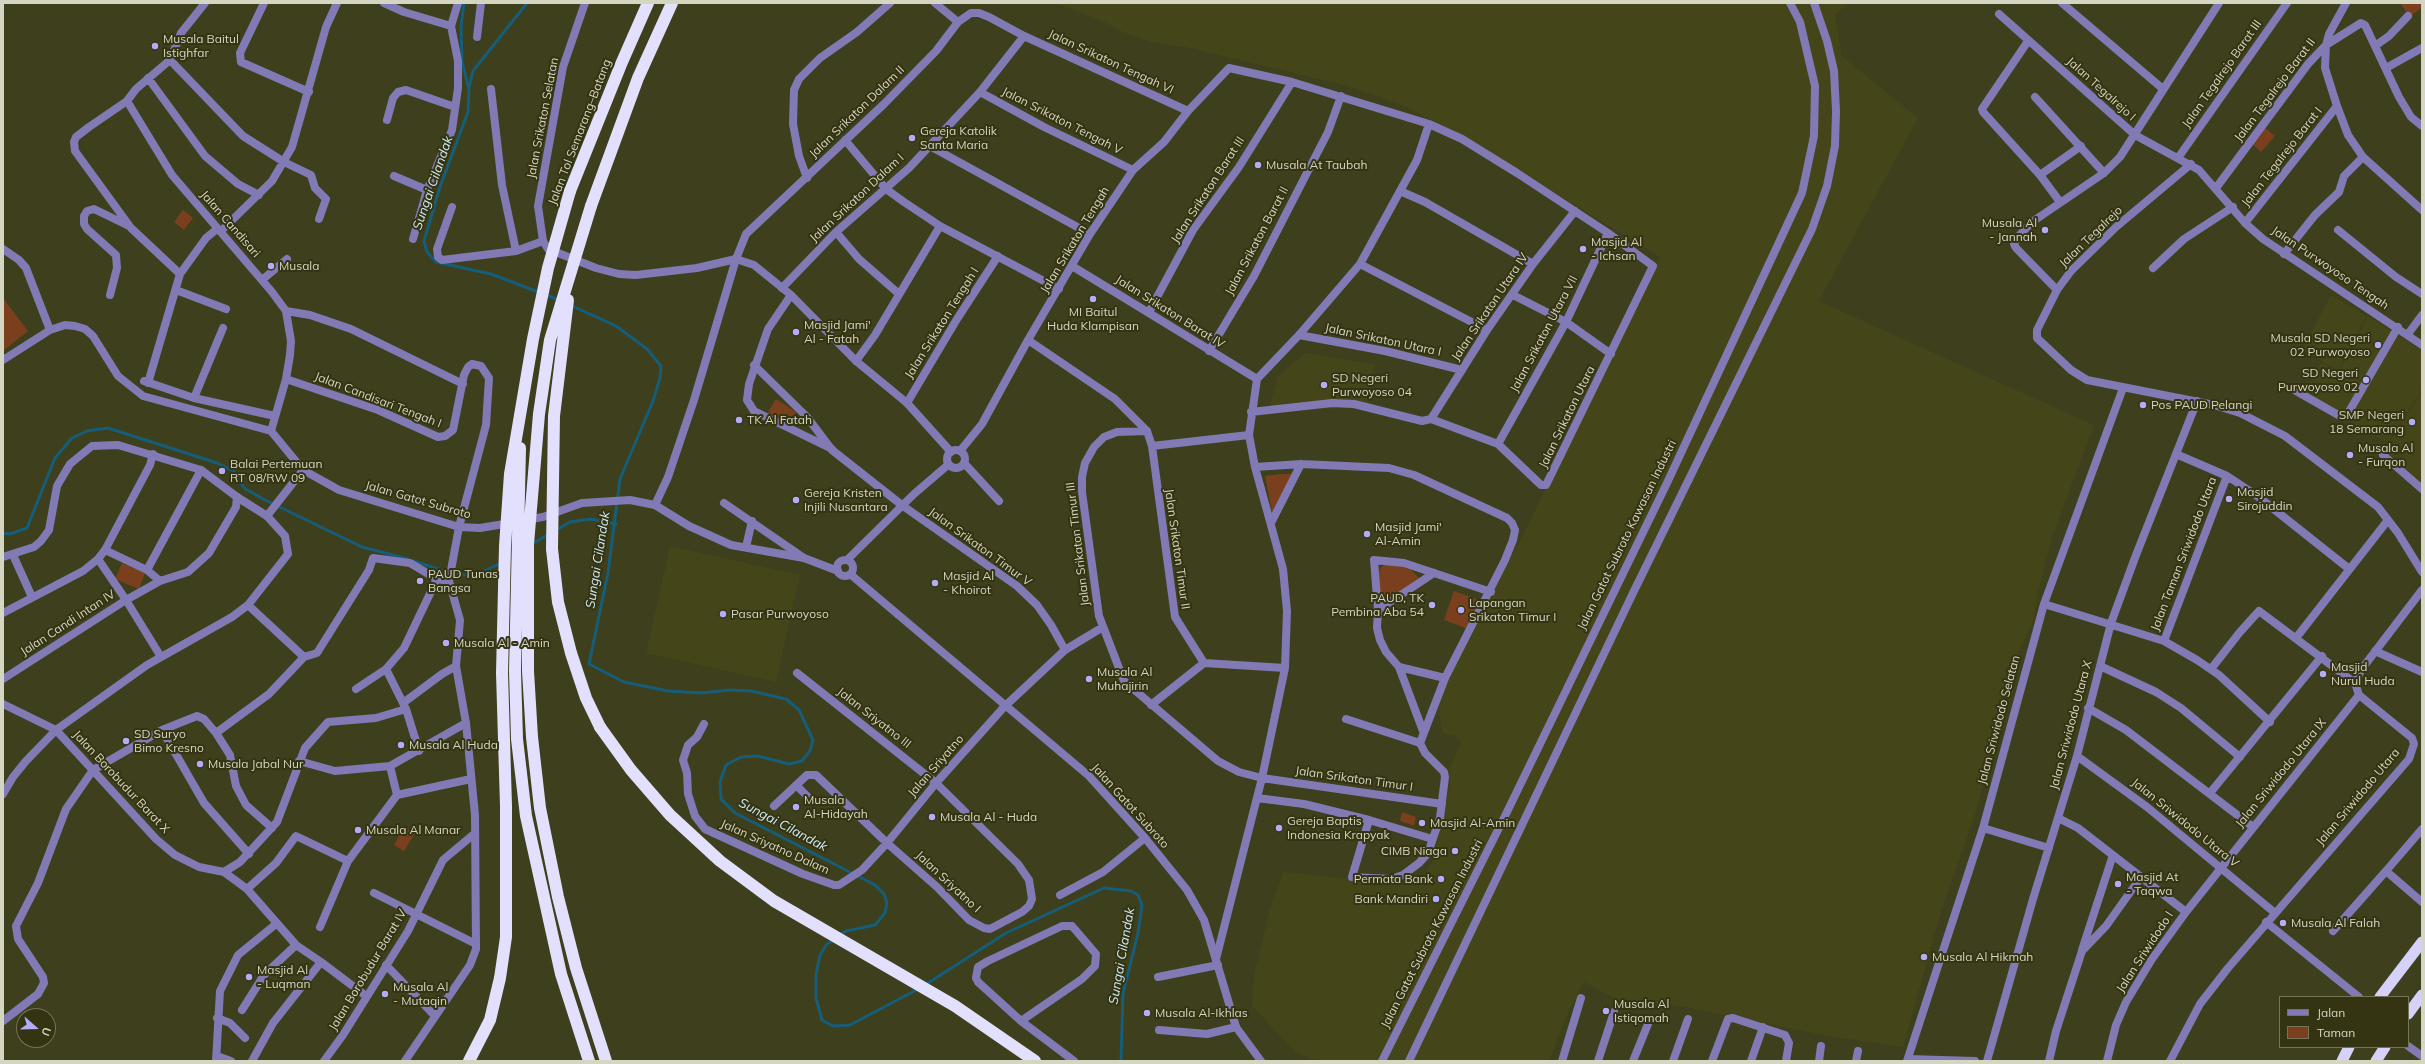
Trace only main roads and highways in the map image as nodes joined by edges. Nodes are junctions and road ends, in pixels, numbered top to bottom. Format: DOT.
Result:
graph roads {
  1 [pos="648,3"];
  2 [pos="672,3"];
  3 [pos="571,269"];
  4 [pos="520,415"];
  5 [pos="2422,942"];
  6 [pos="2422,995"];
  7 [pos="2381,996"];
  8 [pos="2409,1013"];
  9 [pos="2349,1048"];
  10 [pos="2384,1048"];
  11 [pos="469,1061"];
  12 [pos="589,1061"];
  13 [pos="606,1061"];
  14 [pos="1035,1061"];
  15 [pos="2342,1061"];
  16 [pos="2376,1061"];
  1 -- 4 [label="highway, Jalan Tol Semarang–Batang, bridge"];
  2 -- 3 [label="highway, bridge"];
  3 -- 13 [label="highway, bridge"];
  3 -- 14 [label="highway, bridge"];
  4 -- 11 [label="highway, bridge"];
  4 -- 12 [label="highway, bridge"];
  5 -- 7 [label="highway"];
  6 -- 8 [label="highway"];
  9 -- 15 [label="highway"];
  10 -- 16 [label="highway"];
}
